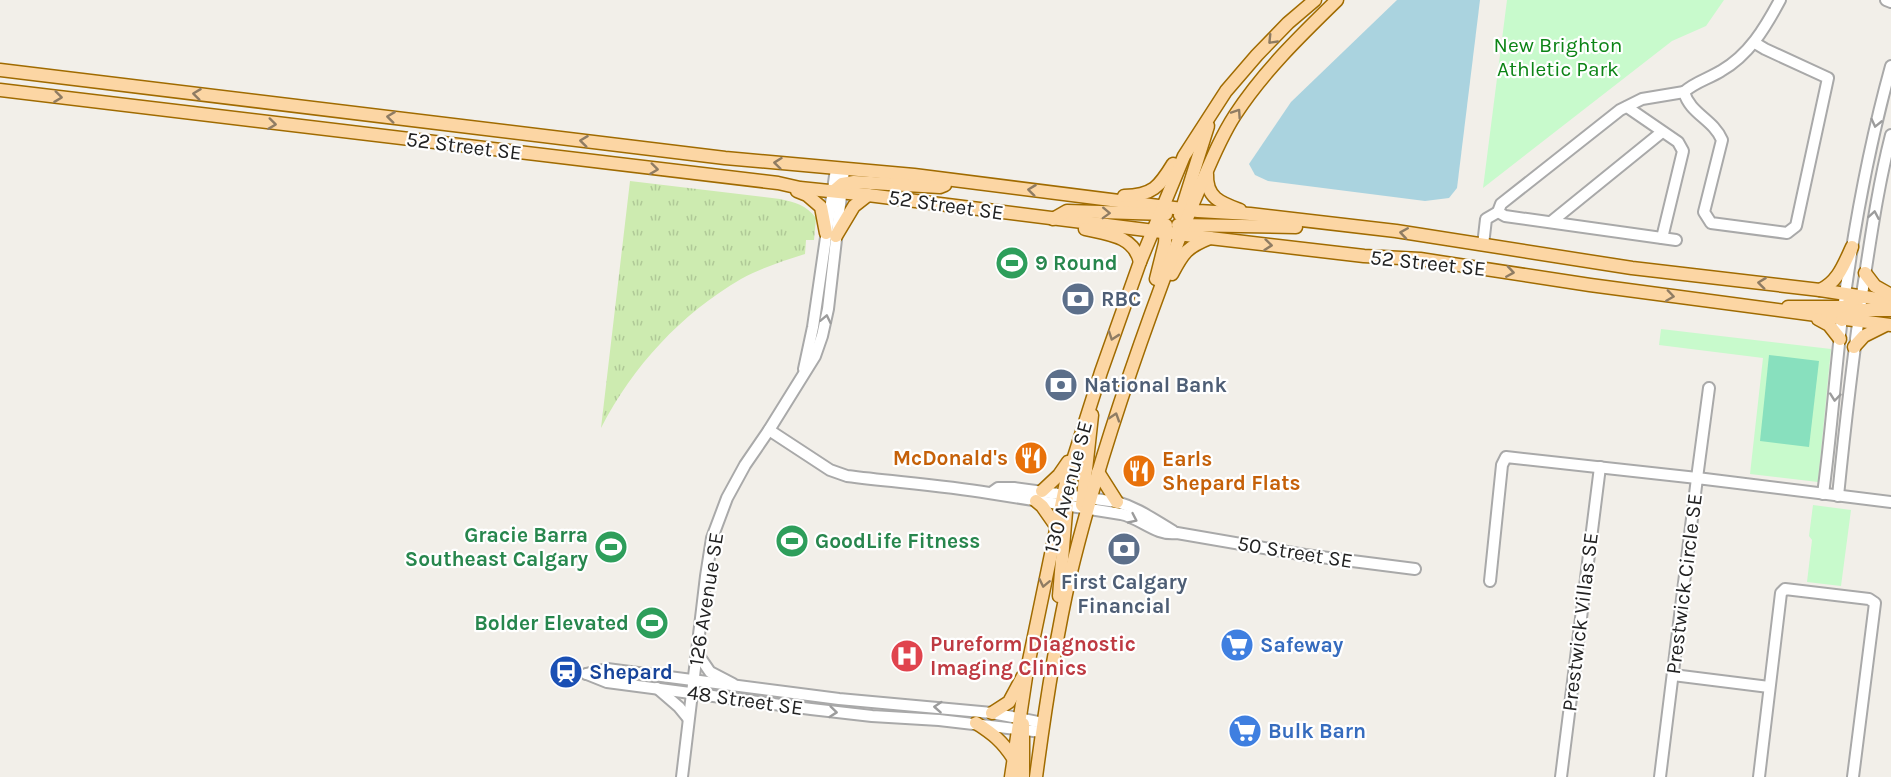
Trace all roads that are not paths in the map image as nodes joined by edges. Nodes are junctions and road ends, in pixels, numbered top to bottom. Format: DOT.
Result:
graph roads {
  1 [pos="1315,0"];
  2 [pos="1337,0"];
  3 [pos="1780,0"];
  4 [pos="1886,0"];
  5 [pos="1891,2"];
  6 [pos="1755,43"];
  7 [pos="1891,66"];
  8 [pos="1246,68"];
  9 [pos="0,70"];
  10 [pos="0,90"];
  11 [pos="1684,92"];
  12 [pos="1628,106"];
  13 [pos="1212,113"];
  14 [pos="1662,132"];
  15 [pos="1891,135"];
  16 [pos="1209,164"];
  17 [pos="840,169"];
  18 [pos="957,181"];
  19 [pos="786,185"];
  20 [pos="839,189"];
  21 [pos="868,195"];
  22 [pos="1090,197"];
  23 [pos="1498,212"];
  24 [pos="1250,214"];
  25 [pos="1053,219"];
  26 [pos="1068,220"];
  27 [pos="1172,220"];
  28 [pos="1551,222"];
  29 [pos="1327,224"];
  30 [pos="831,235"];
  31 [pos="1210,238"];
  32 [pos="1662,238"];
  33 [pos="1676,240"];
  34 [pos="1483,245"];
  35 [pos="1852,247"];
  36 [pos="1140,262"];
  37 [pos="1865,273"];
  38 [pos="1820,290"];
  39 [pos="1891,295"];
  40 [pos="1891,301"];
  41 [pos="1153,306"];
  42 [pos="1844,307"];
  43 [pos="1768,309"];
  44 [pos="1860,309"];
  45 [pos="1891,310"];
  46 [pos="1811,316"];
  47 [pos="1889,325"];
  48 [pos="1840,339"];
  49 [pos="1854,347"];
  50 [pos="1708,388"];
  51 [pos="1092,398"];
  52 [pos="769,430"];
  53 [pos="1074,454"];
  54 [pos="1600,467"];
  55 [pos="1098,472"];
  56 [pos="1697,478"];
  57 [pos="1823,494"];
  58 [pos="1039,496"];
  59 [pos="1838,496"];
  60 [pos="1064,502"];
  61 [pos="1087,502"];
  62 [pos="1117,502"];
  63 [pos="1891,502"];
  64 [pos="1056,526"];
  65 [pos="1177,533"];
  66 [pos="1415,569"];
  67 [pos="1490,580"];
  68 [pos="1060,621"];
  69 [pos="697,653"];
  70 [pos="1027,670"];
  71 [pos="1673,675"];
  72 [pos="693,681"];
  73 [pos="738,687"];
  74 [pos="1769,687"];
  75 [pos="657,688"];
  76 [pos="692,693"];
  77 [pos="992,713"];
  78 [pos="688,718"];
  79 [pos="976,723"];
  80 [pos="1020,726"];
  81 [pos="1042,727"];
  82 [pos="1013,758"];
  83 [pos="682,777"];
  84 [pos="1011,777"];
  85 [pos="1023,777"];
  86 [pos="1036,777"];
  87 [pos="1561,777"];
  88 [pos="1660,777"];
  89 [pos="1759,777"];
  90 [pos="1853,777"];
  1 -- 8 [label="main road, 130 Avenue SE, one-way"];
  16 -- 2 [label="main road, 130 Avenue SE, one-way"];
  3 -- 6 [label="street"];
  4 -- 5 [label="street"];
  6 -- 11 [label="street"];
  6 -- 11 [label="street"];
  7 -- 35 [label="street, one-way"];
  8 -- 13 [label="main road, 130 Avenue SE"];
  8 -- 22 [label="main road"];
  17 -- 9 [label="main road, 52 Street SE, one-way"];
  10 -- 19 [label="main road, 52 Street SE, one-way"];
  11 -- 12 [label="street"];
  12 -- 14 [label="street"];
  12 -- 23 [label="street"];
  13 -- 27 [label="main road"];
  13 -- 27 [label="main road, 130 Avenue SE"];
  14 -- 28 [label="street"];
  14 -- 32 [label="street"];
  37 -- 15 [label="street, one-way"];
  16 -- 24 [label="main road"];
  16 -- 27 [label="main road, 130 Avenue SE"];
  17 -- 18 [label="main road, 52 Street SE"];
  17 -- 20 [label="street, 126 Avenue SE"];
  18 -- 20 [label="main road"];
  22 -- 18 [label="main road, 52 Street SE, one-way"];
  19 -- 20 [label="main road, 52 Street SE"];
  19 -- 30 [label="main road"];
  20 -- 21 [label="main road, 52 Street SE"];
  20 -- 30 [label="street, 126 Avenue SE"];
  21 -- 25 [label="main road, 52 Street SE"];
  21 -- 30 [label="main road"];
  22 -- 27 [label="main road, 52 Street SE"];
  23 -- 28 [label="street"];
  23 -- 34 [label="street"];
  24 -- 27 [label="main road, 52 Street SE"];
  24 -- 29 [label="main road, 52 Street SE"];
  25 -- 26 [label="main road, 52 Street SE"];
  25 -- 27 [label="main road, one-way"];
  26 -- 27 [label="main road, 52 Street SE"];
  26 -- 36 [label="main road"];
  27 -- 29 [label="main road"];
  27 -- 31 [label="main road, 52 Street SE"];
  27 -- 36 [label="main road, 130 Avenue SE"];
  27 -- 41 [label="main road, 130 Avenue SE"];
  28 -- 32 [label="street"];
  34 -- 29 [label="main road, 52 Street SE, one-way"];
  30 -- 52 [label="street, 126 Avenue SE"];
  31 -- 41 [label="main road"];
  31 -- 43 [label="main road, 52 Street SE, one-way"];
  32 -- 33 [label="street"];
  38 -- 34 [label="main road, 52 Street SE, one-way"];
  35 -- 38 [label="main road"];
  35 -- 42 [label="street"];
  36 -- 51 [label="main road, 130 Avenue SE, one-way"];
  37 -- 39 [label="main road"];
  37 -- 44 [label="street"];
  38 -- 42 [label="main road, 52 Street SE"];
  40 -- 44 [label="main road, 52 Street SE"];
  55 -- 41 [label="main road, 130 Avenue SE, one-way"];
  42 -- 43 [label="main road"];
  42 -- 44 [label="main road"];
  42 -- 44 [label="main road, 52 Street SE"];
  42 -- 46 [label="main road, 52 Street SE"];
  42 -- 48 [label="street"];
  43 -- 46 [label="main road, 52 Street SE"];
  44 -- 45 [label="main road"];
  44 -- 47 [label="main road, 52 Street SE"];
  44 -- 49 [label="street"];
  46 -- 48 [label="main road"];
  47 -- 49 [label="main road"];
  48 -- 57 [label="street, one-way"];
  49 -- 59 [label="street"];
  50 -- 56 [label="street"];
  51 -- 53 [label="main road, 130 Avenue SE"];
  51 -- 61 [label="main road"];
  52 -- 58 [label="street, 50 Street SE"];
  52 -- 69 [label="street, 126 Avenue SE"];
  53 -- 58 [label="main road"];
  53 -- 60 [label="main road, 130 Avenue SE"];
  54 -- 56 [label="street"];
  54 -- 67 [label="street"];
  54 -- 87 [label="street, Prestwick Villas SE"];
  55 -- 61 [label="main road, 130 Avenue SE"];
  55 -- 62 [label="main road"];
  56 -- 57 [label="street, Prestwick Circle SE"];
  56 -- 71 [label="street, Prestwick Circle SE"];
  57 -- 59 [label="street, Prestwick Circle SE"];
  58 -- 60 [label="street, 50 Street SE"];
  58 -- 64 [label="main road"];
  59 -- 63 [label="street, Prestwick Circle SE"];
  60 -- 61 [label="street, 50 Street SE"];
  60 -- 64 [label="main road, 130 Avenue SE"];
  60 -- 68 [label="main road"];
  61 -- 62 [label="street, 50 Street SE"];
  61 -- 65 [label="street, 50 Street SE, one-way"];
  61 -- 68 [label="main road, 130 Avenue SE"];
  62 -- 65 [label="street, 50 Street SE"];
  64 -- 70 [label="main road, 130 Avenue SE, one-way"];
  65 -- 66 [label="street, 50 Street SE"];
  68 -- 81 [label="main road, 130 Avenue SE"];
  69 -- 72 [label="street, 126 Avenue SE"];
  69 -- 73 [label="street"];
  70 -- 77 [label="main road"];
  70 -- 80 [label="main road, 130 Avenue SE"];
  71 -- 74 [label="street"];
  71 -- 88 [label="street, Prestwick Circle SE"];
  72 -- 73 [label="street, 48 Street SE"];
  72 -- 75 [label="street, 48 Street SE"];
  72 -- 76 [label="street, 126 Avenue SE"];
  77 -- 73 [label="street, 48 Street SE, one-way"];
  74 -- 89 [label="street"];
  74 -- 90 [label="street"];
  75 -- 76 [label="street, 48 Street SE"];
  75 -- 78 [label="street"];
  76 -- 78 [label="street, 126 Avenue SE"];
  76 -- 79 [label="street, 48 Street SE, one-way"];
  77 -- 80 [label="street, 48 Street SE"];
  78 -- 83 [label="street, 126 Avenue SE"];
  79 -- 80 [label="street, 48 Street SE"];
  79 -- 82 [label="main road"];
  80 -- 81 [label="street, 48 Street SE"];
  80 -- 82 [label="main road, 130 Avenue SE"];
  80 -- 85 [label="main road"];
  81 -- 86 [label="main road, 130 Avenue SE"];
  82 -- 84 [label="main road, 130 Avenue SE"];
}
